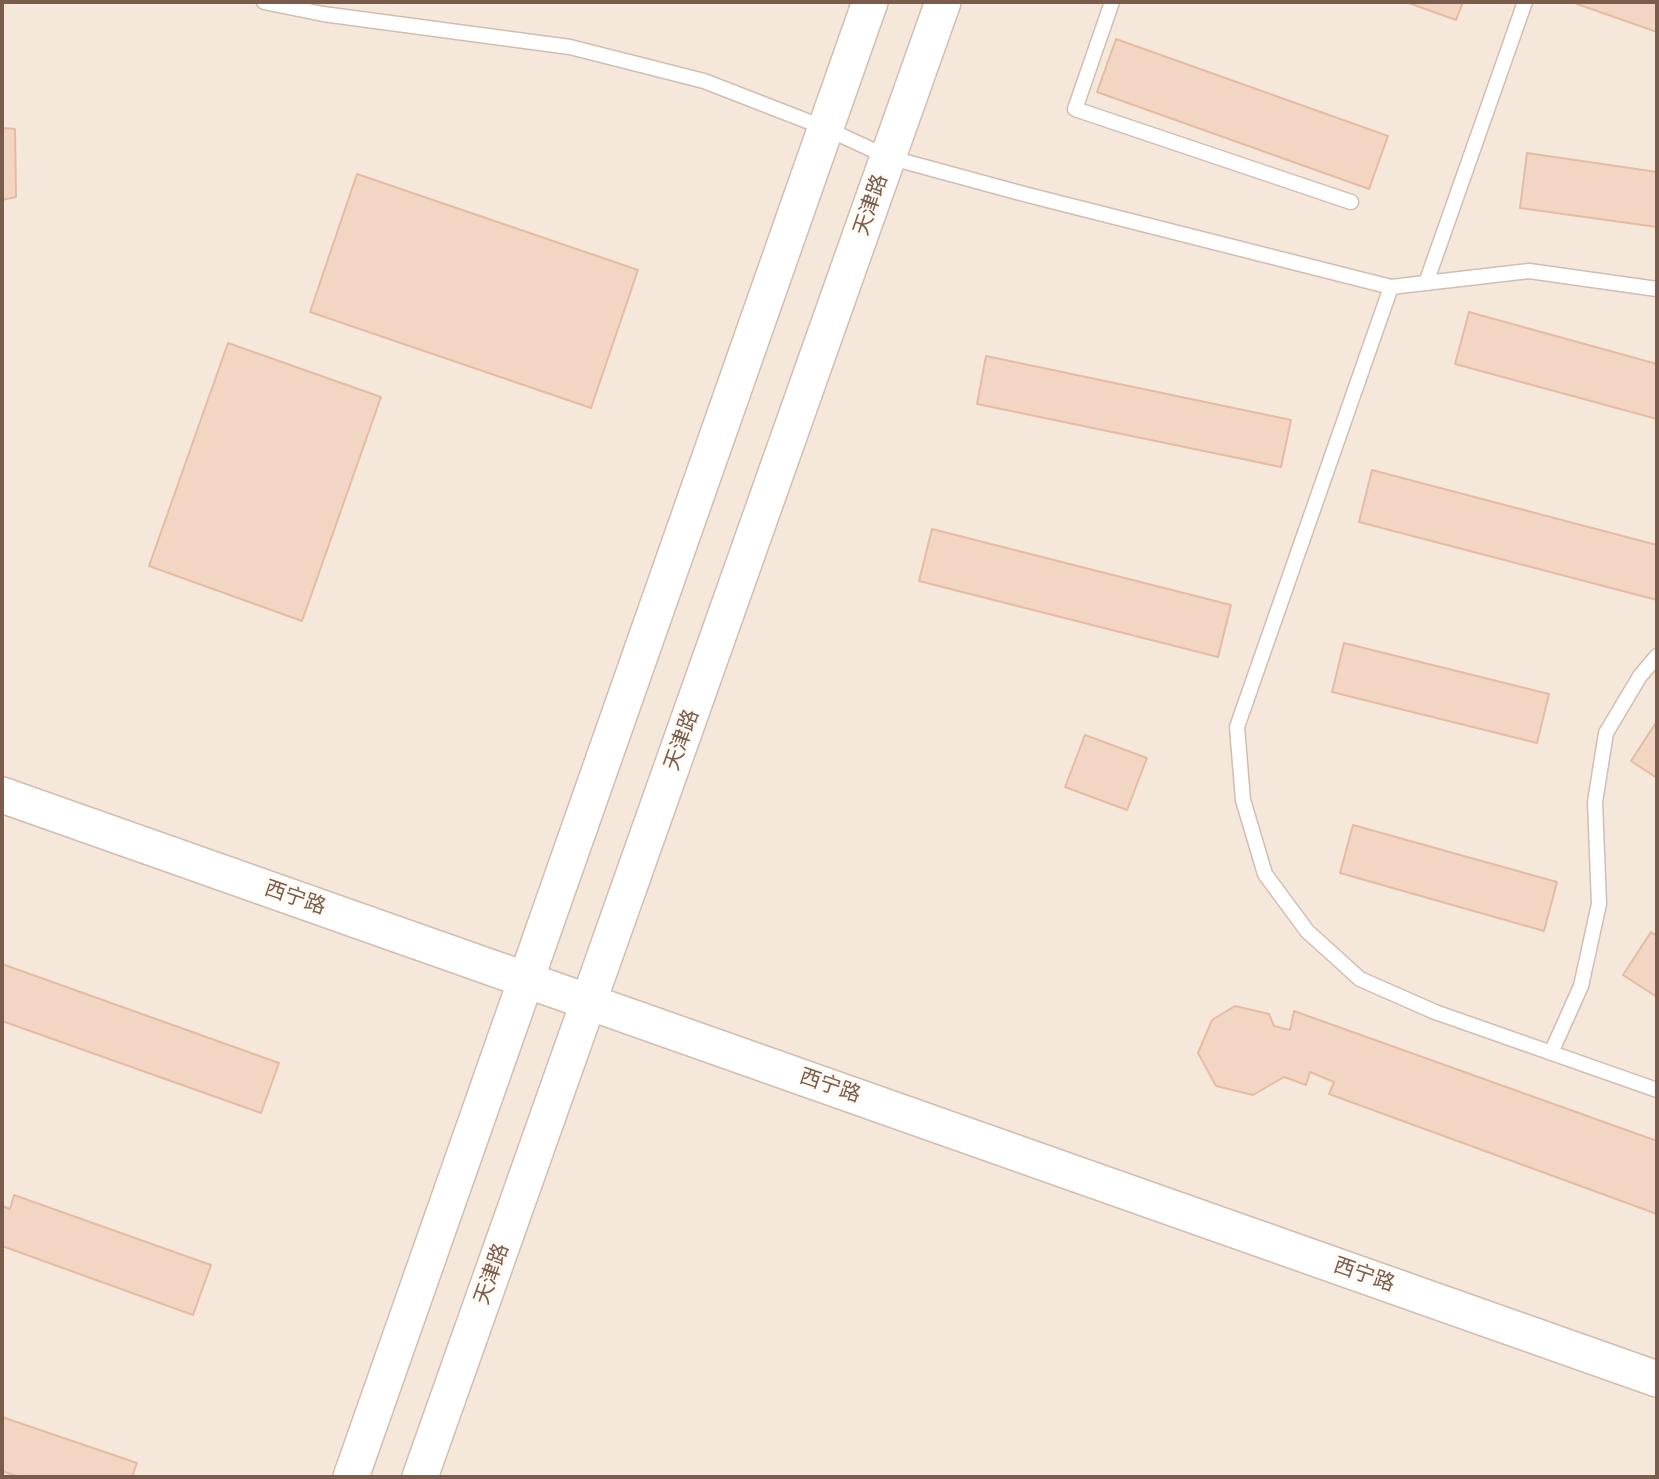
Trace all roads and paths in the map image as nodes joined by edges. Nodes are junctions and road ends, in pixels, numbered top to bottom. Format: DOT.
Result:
graph roads {
  1 [pos="264,2"];
  2 [pos="870,2"];
  3 [pos="943,2"];
  4 [pos="1112,2"];
  5 [pos="1525,2"];
  6 [pos="825,128"];
  7 [pos="888,157"];
  8 [pos="1351,202"];
  9 [pos="1426,283"];
  10 [pos="1391,287"];
  11 [pos="1657,289"];
  12 [pos="1657,656"];
  13 [pos="2,796"];
  14 [pos="526,979"];
  15 [pos="589,1001"];
  16 [pos="1551,1053"];
  17 [pos="1657,1090"];
  18 [pos="1657,1378"];
  19 [pos="351,1477"];
  20 [pos="420,1477"];
  1 -- 6 [label="lane"];
  2 -- 6 [label="street"];
  3 -- 7 [label="street, 天津路"];
  4 -- 8 [label="lane"];
  5 -- 9 [label="lane"];
  6 -- 7 [label="lane"];
  6 -- 14 [label="street"];
  7 -- 10 [label="lane"];
  7 -- 15 [label="street, 天津路"];
  9 -- 10 [label="lane"];
  9 -- 11 [label="lane"];
  10 -- 16 [label="lane"];
  12 -- 16 [label="lane"];
  13 -- 14 [label="street, 西宁路"];
  14 -- 15 [label="street, 西宁路"];
  14 -- 19 [label="street"];
  15 -- 18 [label="street, 西宁路"];
  15 -- 20 [label="street, 天津路"];
  16 -- 17 [label="lane"];
}
